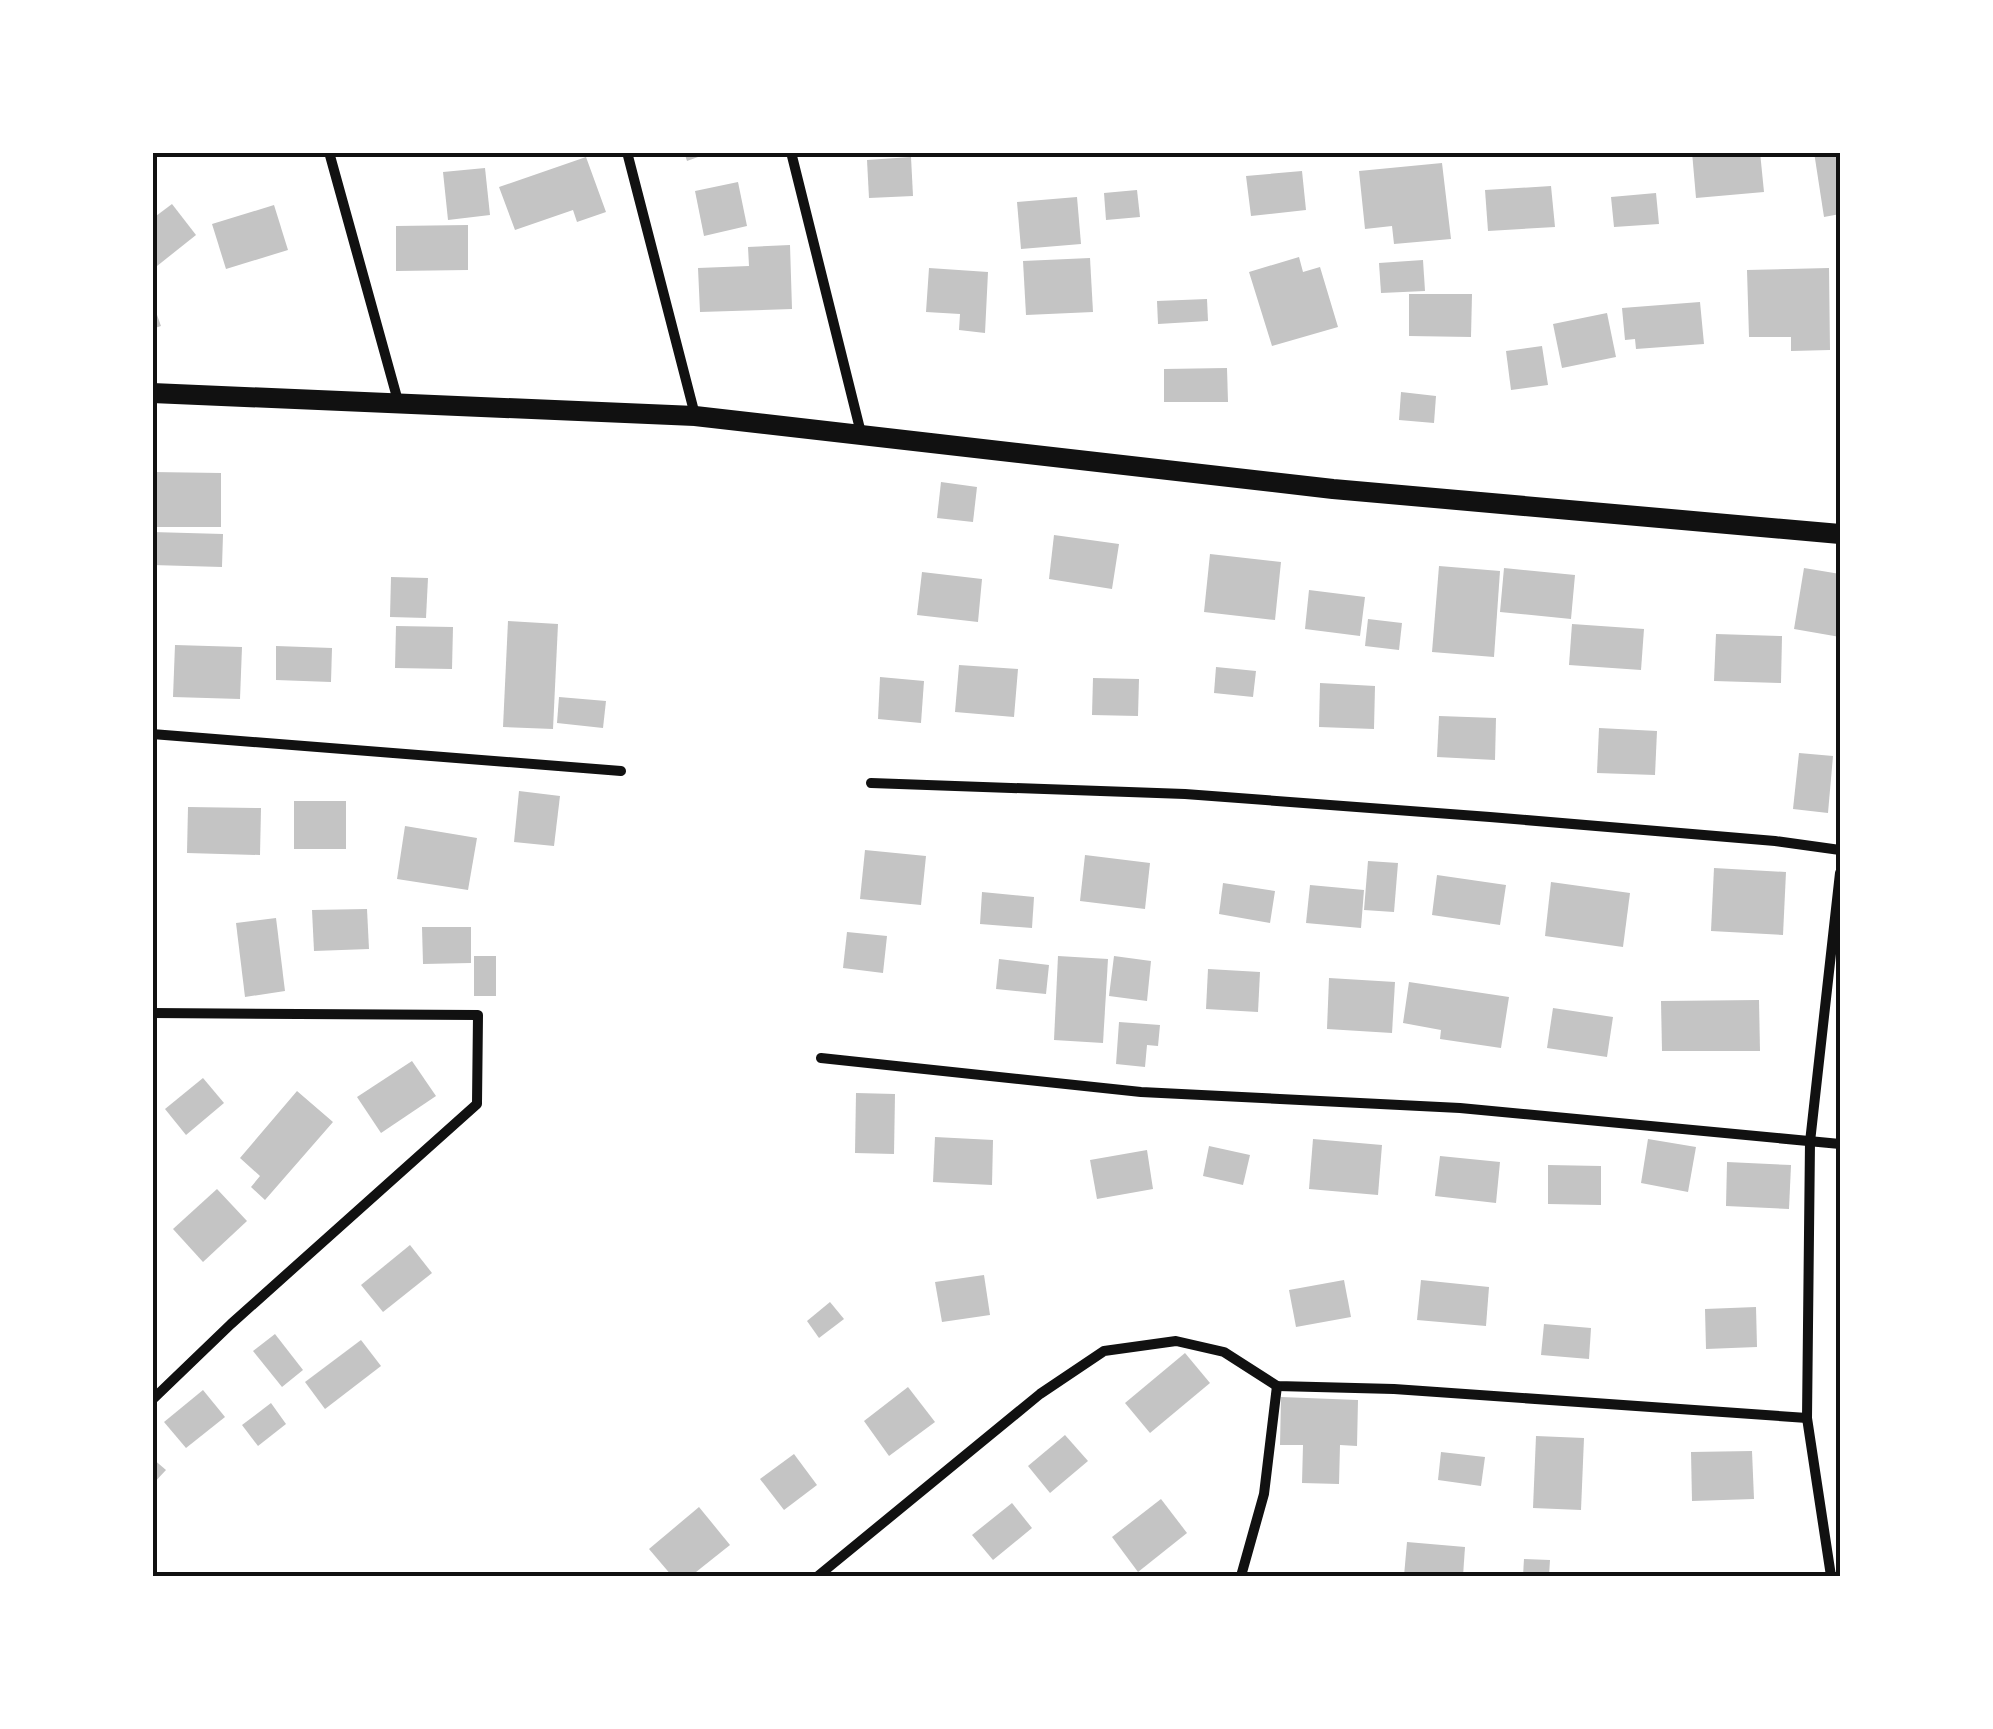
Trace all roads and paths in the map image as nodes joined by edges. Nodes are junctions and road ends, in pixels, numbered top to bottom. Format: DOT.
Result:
graph roads {
  1 [pos="330,152"];
  2 [pos="627,152"];
  3 [pos="791,152"];
  4 [pos="152,392"];
  5 [pos="398,401"];
  6 [pos="695,416"];
  7 [pos="860,433"];
  8 [pos="1840,534"];
  9 [pos="152,734"];
  10 [pos="621,771"];
  11 [pos="871,783"];
  12 [pos="1840,850"];
  13 [pos="1840,873"];
  14 [pos="152,1013"];
  15 [pos="821,1058"];
  16 [pos="1810,1142"];
  17 [pos="1840,1144"];
  18 [pos="1276,1386"];
  19 [pos="152,1400"];
  20 [pos="1807,1418"];
  21 [pos="818,1576"];
  22 [pos="1241,1576"];
  23 [pos="1831,1576"];
  1 -- 5 [label="street"];
  2 -- 6 [label="street"];
  3 -- 7 [label="street"];
  4 -- 5 [label="main road"];
  5 -- 6 [label="main road"];
  6 -- 7 [label="main road"];
  7 -- 8 [label="main road"];
  9 -- 10 [label="street"];
  11 -- 12 [label="street"];
  13 -- 16 [label="street"];
  14 -- 19 [label="street"];
  15 -- 16 [label="street"];
  16 -- 17 [label="street"];
  16 -- 20 [label="street"];
  18 -- 20 [label="street"];
  18 -- 21 [label="street"];
  18 -- 22 [label="street"];
  20 -- 23 [label="street"];
}
